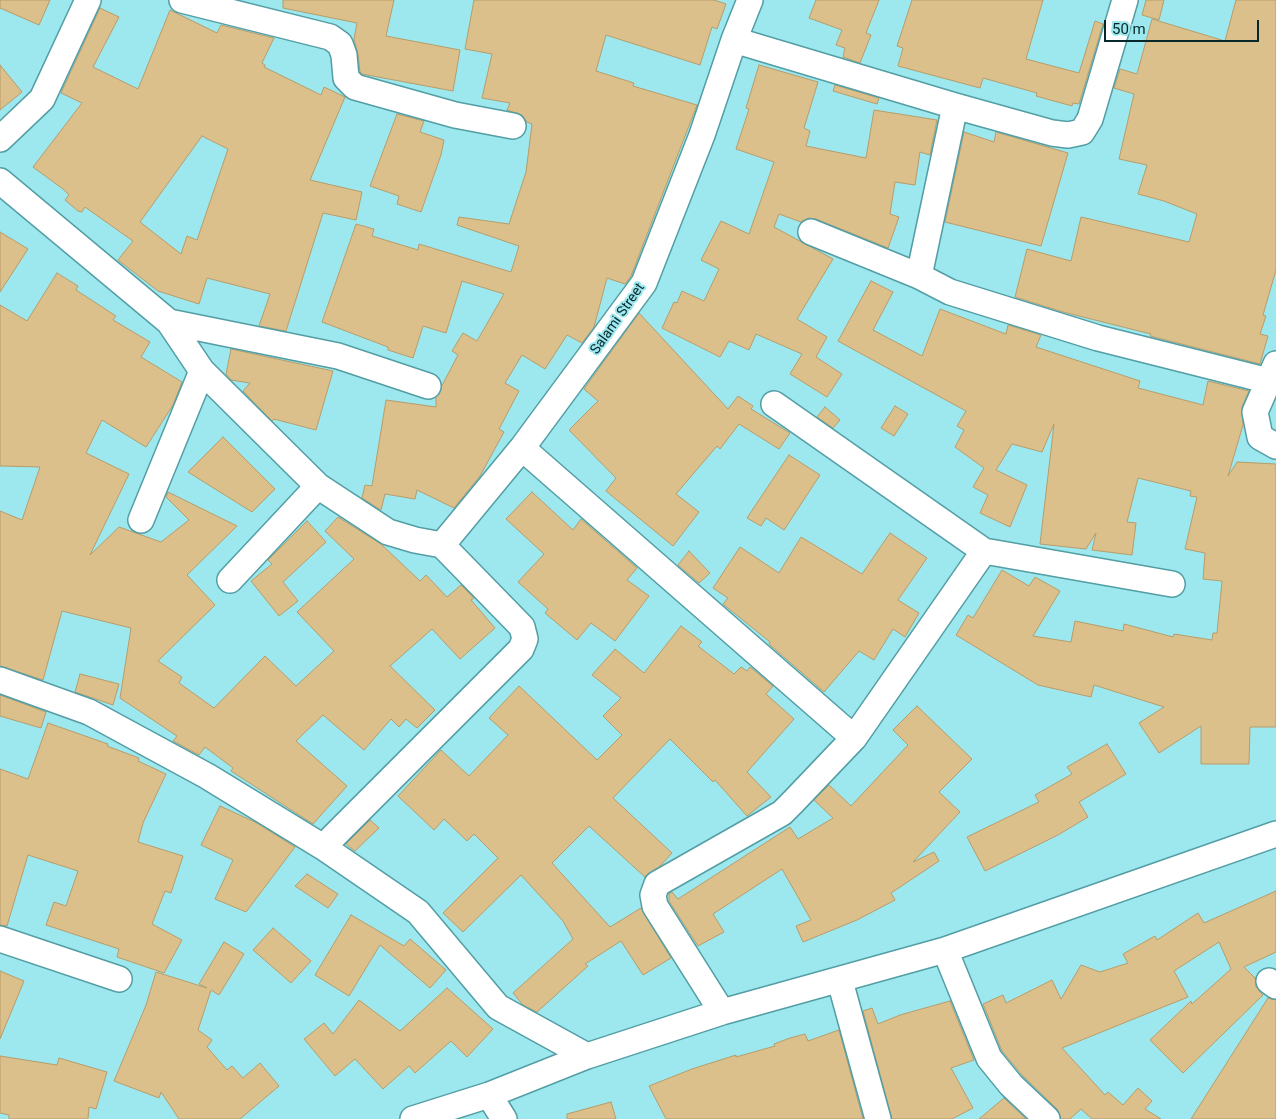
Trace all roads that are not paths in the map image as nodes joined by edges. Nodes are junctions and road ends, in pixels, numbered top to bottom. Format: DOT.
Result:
graph roads {
  1 [pos="88,0"];
  2 [pos="182,0"];
  3 [pos="750,0"];
  4 [pos="1125,0"];
  5 [pos="734,40"];
  6 [pos="955,106"];
  7 [pos="513,126"];
  8 [pos="0,139"];
  9 [pos="0,181"];
  10 [pos="811,232"];
  11 [pos="919,276"];
  12 [pos="169,322"];
  13 [pos="202,371"];
  14 [pos="1273,373"];
  15 [pos="428,386"];
  16 [pos="774,404"];
  17 [pos="1276,446"];
  18 [pos="522,448"];
  19 [pos="318,486"];
  20 [pos="141,520"];
  21 [pos="442,545"];
  22 [pos="984,552"];
  23 [pos="230,580"];
  24 [pos="1172,584"];
  25 [pos="0,680"];
  26 [pos="854,738"];
  27 [pos="1276,834"];
  28 [pos="323,847"];
  29 [pos="0,939"];
  30 [pos="945,950"];
  31 [pos="119,979"];
  32 [pos="840,981"];
  33 [pos="722,1012"];
  34 [pos="587,1056"];
  35 [pos="489,1095"];
  36 [pos="413,1119"];
  37 [pos="504,1119"];
  38 [pos="878,1119"];
  39 [pos="1048,1119"];
  1 -- 8 [label="street"];
  2 -- 7 [label="street"];
  3 -- 5 [label="street, Salami Street"];
  4 -- 6 [label="street"];
  5 -- 6 [label="street"];
  5 -- 18 [label="street, Salami Street"];
  6 -- 11 [label="street"];
  9 -- 12 [label="street"];
  10 -- 11 [label="street"];
  11 -- 14 [label="street"];
  12 -- 13 [label="street"];
  12 -- 15 [label="street"];
  13 -- 19 [label="street"];
  13 -- 20 [label="street"];
  14 -- 17 [label="street"];
  16 -- 22 [label="street"];
  18 -- 21 [label="street, Salami Street"];
  18 -- 26 [label="street"];
  19 -- 21 [label="street"];
  19 -- 23 [label="street"];
  21 -- 28 [label="street"];
  22 -- 24 [label="street"];
  22 -- 26 [label="street"];
  25 -- 28 [label="street"];
  26 -- 33 [label="street"];
  27 -- 30 [label="street"];
  28 -- 34 [label="street"];
  29 -- 31 [label="street"];
  30 -- 32 [label="street"];
  30 -- 39 [label="street"];
  32 -- 33 [label="street"];
  32 -- 38 [label="street"];
  33 -- 34 [label="street"];
  34 -- 35 [label="street"];
  35 -- 36 [label="street"];
  35 -- 37 [label="street"];
}
